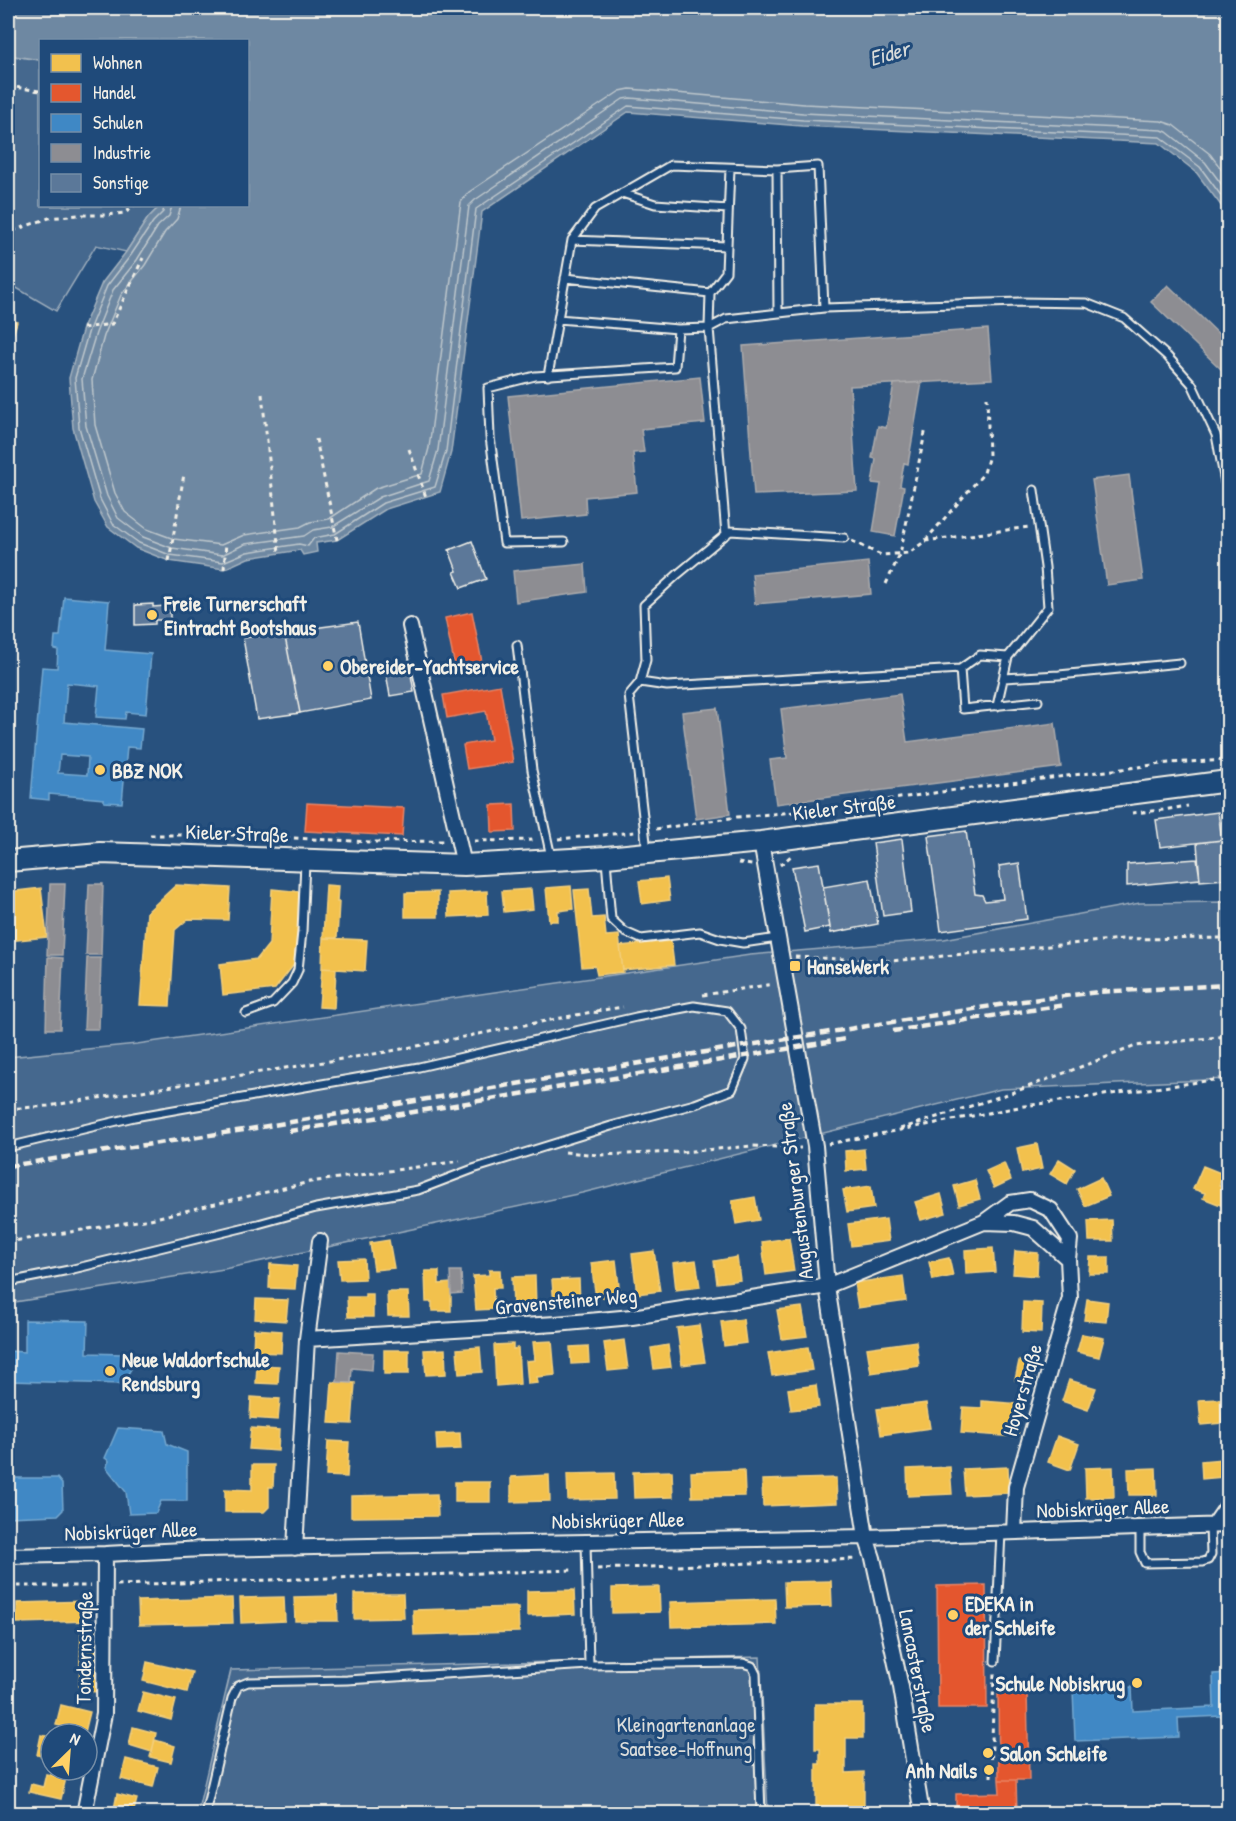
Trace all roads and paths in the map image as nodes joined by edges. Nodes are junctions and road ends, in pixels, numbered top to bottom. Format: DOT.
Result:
graph roads {
  1 [pos="8,86"];
  2 [pos="39,91"];
  3 [pos="729,168"];
  4 [pos="777,169"];
  5 [pos="622,193"];
  6 [pos="133,207"];
  7 [pos="728,209"];
  8 [pos="8,227"];
  9 [pos="12,231"];
  10 [pos="572,240"];
  11 [pos="727,246"];
  12 [pos="8,248"];
  13 [pos="143,258"];
  14 [pos="565,278"];
  15 [pos="710,293"];
  16 [pos="824,308"];
  17 [pos="778,313"];
  18 [pos="558,319"];
  19 [pos="83,328"];
  20 [pos="678,328"];
  21 [pos="709,328"];
  22 [pos="548,376"];
  23 [pos="262,393"];
  24 [pos="987,397"];
  25 [pos="926,428"];
  26 [pos="316,439"];
  27 [pos="410,449"];
  28 [pos="184,474"];
  29 [pos="1034,490"];
  30 [pos="426,497"];
  31 [pos="1228,498"];
  32 [pos="1039,525"];
  33 [pos="726,535"];
  34 [pos="844,538"];
  35 [pos="337,540"];
  36 [pos="226,542"];
  37 [pos="564,542"];
  38 [pos="924,542"];
  39 [pos="279,553"];
  40 [pos="900,554"];
  41 [pos="169,561"];
  42 [pos="224,569"];
  43 [pos="886,584"];
  44 [pos="410,626"];
  45 [pos="517,645"];
  46 [pos="1008,657"];
  47 [pos="1180,663"];
  48 [pos="960,669"];
  49 [pos="1004,678"];
  50 [pos="640,682"];
  51 [pos="1038,701"];
  52 [pos="997,706"];
  53 [pos="1228,760"];
  54 [pos="1228,781"];
  55 [pos="644,831"];
  56 [pos="144,835"];
  57 [pos="546,840"];
  58 [pos="459,841"];
  59 [pos="761,842"];
  60 [pos="647,853"];
  61 [pos="606,857"];
  62 [pos="305,859"];
  63 [pos="552,860"];
  64 [pos="8,861"];
  65 [pos="464,865"];
  66 [pos="778,938"];
  67 [pos="1228,939"];
  68 [pos="782,957"];
  69 [pos="246,1013"];
  70 [pos="636,1017"];
  71 [pos="1228,1035"];
  72 [pos="1228,1078"];
  73 [pos="8,1109"];
  74 [pos="885,1134"];
  75 [pos="815,1146"];
  76 [pos="8,1147"];
  77 [pos="536,1150"];
  78 [pos="468,1160"];
  79 [pos="984,1222"];
  80 [pos="320,1241"];
  81 [pos="8,1242"];
  82 [pos="1068,1259"];
  83 [pos="8,1282"];
  84 [pos="827,1286"];
  85 [pos="306,1340"];
  86 [pos="1228,1505"];
  87 [pos="1212,1525"];
  88 [pos="1228,1525"];
  89 [pos="1140,1528"];
  90 [pos="1007,1532"];
  91 [pos="866,1537"];
  92 [pos="586,1542"];
  93 [pos="296,1548"];
  94 [pos="105,1554"];
  95 [pos="8,1556"];
  96 [pos="873,1558"];
  97 [pos="586,1570"];
  98 [pos="8,1586"];
  99 [pos="105,1586"];
  100 [pos="995,1661"];
  101 [pos="589,1665"];
  102 [pos="991,1777"];
  103 [pos="84,1814"];
  104 [pos="205,1814"];
  105 [pos="761,1814"];
  106 [pos="922,1814"];
  1 -- 2 [label="path"];
  3 -- 4 [label="lane"];
  3 -- 5 [label="lane"];
  3 -- 7 [label="lane"];
  4 -- 16 [label="lane"];
  4 -- 17 [label="lane"];
  5 -- 7 [label="lane"];
  5 -- 10 [label="lane"];
  6 -- 9 [label="path"];
  7 -- 11 [label="lane"];
  8 -- 9 [label="path"];
  9 -- 12 [label="path"];
  10 -- 11 [label="lane"];
  10 -- 14 [label="lane"];
  11 -- 15 [label="lane"];
  13 -- 19 [label="path"];
  14 -- 15 [label="lane"];
  14 -- 18 [label="lane"];
  15 -- 21 [label="lane"];
  16 -- 17 [label="lane"];
  16 -- 31 [label="lane"];
  17 -- 21 [label="lane"];
  18 -- 20 [label="lane"];
  18 -- 22 [label="lane"];
  20 -- 21 [label="lane"];
  20 -- 22 [label="lane"];
  21 -- 33 [label="lane"];
  22 -- 37 [label="lane"];
  23 -- 39 [label="path"];
  24 -- 38 [label="path"];
  25 -- 40 [label="path"];
  26 -- 35 [label="path"];
  27 -- 30 [label="path"];
  28 -- 41 [label="path"];
  29 -- 32 [label="lane"];
  32 -- 38 [label="path"];
  32 -- 46 [label="lane"];
  33 -- 34 [label="lane"];
  33 -- 50 [label="lane"];
  34 -- 40 [label="path"];
  36 -- 42 [label="path"];
  38 -- 40 [label="path"];
  40 -- 43 [label="path"];
  44 -- 58 [label="street"];
  45 -- 57 [label="lane"];
  46 -- 48 [label="lane"];
  46 -- 49 [label="lane"];
  47 -- 49 [label="lane"];
  48 -- 50 [label="lane"];
  48 -- 52 [label="lane"];
  49 -- 52 [label="lane"];
  50 -- 55 [label="lane"];
  51 -- 52 [label="lane"];
  53 -- 55 [label="path"];
  54 -- 59 [label="main road, Kieler Straße"];
  55 -- 57 [label="path"];
  55 -- 60 [label="lane"];
  56 -- 58 [label="path"];
  57 -- 58 [label="path"];
  57 -- 63 [label="lane"];
  58 -- 65 [label="street"];
  59 -- 60 [label="main road, Kieler Straße"];
  59 -- 66 [label="street, Augustenburger Straße"];
  60 -- 61 [label="main road, Kieler Straße"];
  61 -- 63 [label="main road, Kieler Straße"];
  61 -- 66 [label="lane"];
  62 -- 64 [label="main road, Kieler Straße"];
  62 -- 65 [label="main road, Kieler Straße"];
  62 -- 69 [label="lane"];
  63 -- 65 [label="main road, Kieler Straße"];
  66 -- 68 [label="street, Augustenburger Straße"];
  67 -- 68 [label="path"];
  68 -- 75 [label="street, Augustenburger Straße"];
  70 -- 73 [label="path"];
  70 -- 76 [label="lane"];
  70 -- 77 [label="lane"];
  71 -- 74 [label="path"];
  72 -- 74 [label="path"];
  74 -- 75 [label="path"];
  75 -- 77 [label="path"];
  75 -- 84 [label="street, Augustenburger Straße"];
  77 -- 83 [label="lane"];
  78 -- 81 [label="path"];
  79 -- 82 [label="street, Hoyerstraße"];
  79 -- 82 [label="street, Hoyerstraße"];
  79 -- 84 [label="street, Hoyerstraße"];
  80 -- 85 [label="street"];
  82 -- 90 [label="street, Hoyerstraße"];
  84 -- 85 [label="street, Gravensteiner Weg"];
  84 -- 91 [label="street, Augustenburger Straße"];
  85 -- 93 [label="street"];
  86 -- 87 [label="street"];
  87 -- 88 [label="street, Nobiskrüger Allee"];
  87 -- 89 [label="street, Nobiskrüger Allee"];
  87 -- 89 [label="lane"];
  89 -- 90 [label="street, Nobiskrüger Allee"];
  90 -- 91 [label="street, Nobiskrüger Allee"];
  90 -- 100 [label="lane"];
  91 -- 92 [label="street, Nobiskrüger Allee"];
  91 -- 96 [label="street, Lancasterstraße"];
  92 -- 93 [label="street, Nobiskrüger Allee"];
  92 -- 97 [label="lane"];
  93 -- 94 [label="street, Nobiskrüger Allee"];
  94 -- 95 [label="street, Nobiskrüger Allee"];
  94 -- 99 [label="street, Tondernstraße"];
  96 -- 97 [label="path"];
  96 -- 106 [label="street, Lancasterstraße"];
  97 -- 99 [label="path"];
  97 -- 101 [label="lane"];
  98 -- 99 [label="path"];
  99 -- 103 [label="street, Tondernstraße"];
  100 -- 102 [label="path"];
  101 -- 104 [label="lane"];
  101 -- 105 [label="lane"];
}
